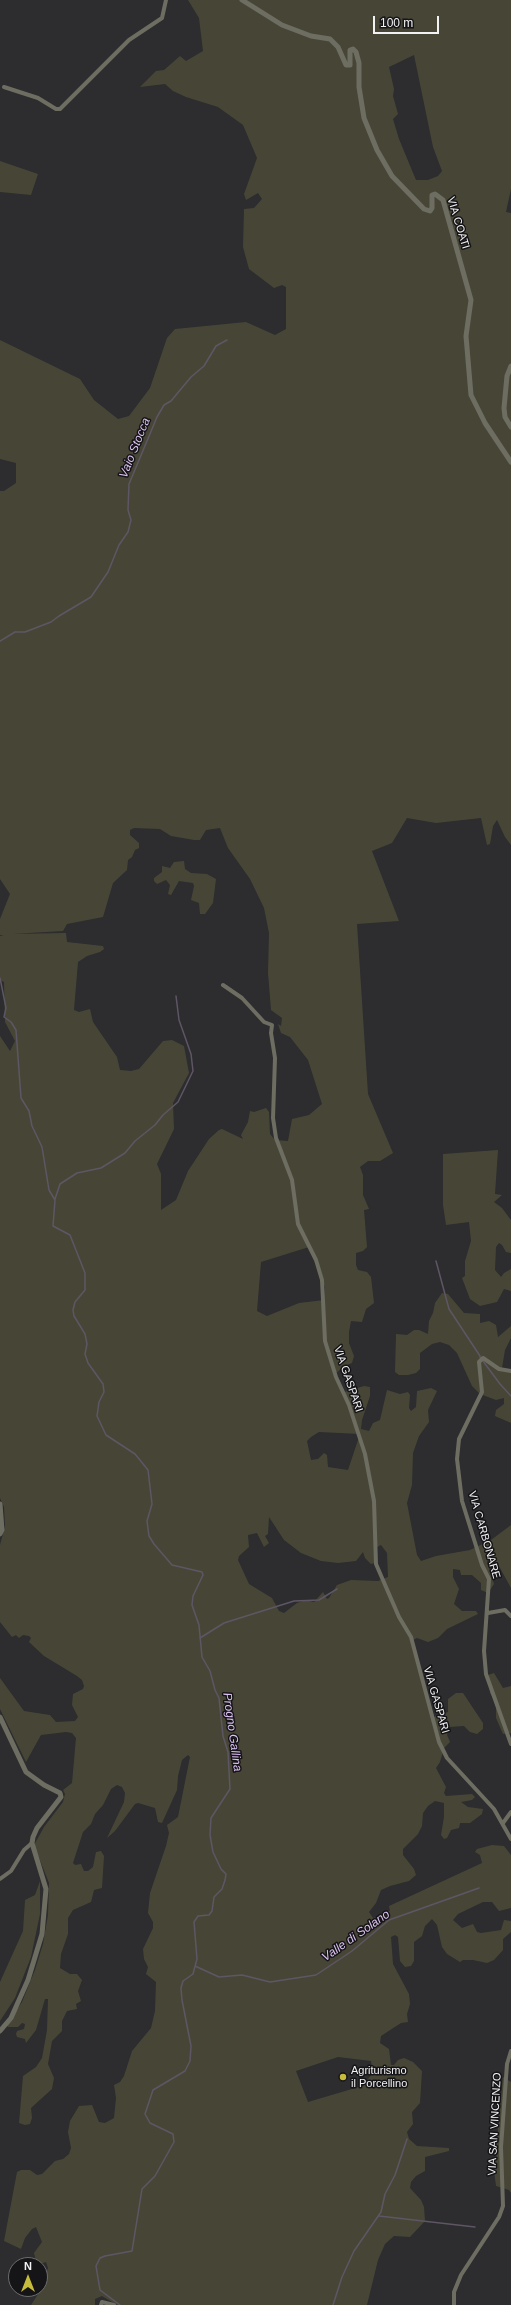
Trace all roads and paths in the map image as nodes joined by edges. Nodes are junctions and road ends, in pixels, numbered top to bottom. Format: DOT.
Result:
graph roads {
  1 [pos="166,0"];
  2 [pos="242,0"];
  3 [pos="4,86"];
  4 [pos="511,366"];
  5 [pos="511,427"];
  6 [pos="511,462"];
  7 [pos="223,985"];
  8 [pos="511,1371"];
  9 [pos="0,1504"];
  10 [pos="0,1534"];
  11 [pos="488,1613"];
  12 [pos="511,1616"];
  13 [pos="0,1717"];
  14 [pos="511,1744"];
  15 [pos="511,1812"];
  16 [pos="503,1823"];
  17 [pos="511,1839"];
  18 [pos="32,1843"];
  19 [pos="0,1879"];
  20 [pos="0,2031"];
  21 [pos="511,2051"];
  22 [pos="101,2305"];
  23 [pos="114,2305"];
  24 [pos="454,2305"];
  1 -- 3 [label="street"];
  2 -- 6 [label="street, VIA COATI"];
  4 -- 5 [label="street"];
  7 -- 16 [label="street, VIA GASPARI"];
  8 -- 11 [label="street, VIA CARBONARE"];
  9 -- 10 [label="street"];
  11 -- 12 [label="street"];
  11 -- 14 [label="street, VIA CARBONARE"];
  13 -- 18 [label="street"];
  15 -- 16 [label="street"];
  16 -- 17 [label="street"];
  18 -- 19 [label="street"];
  18 -- 20 [label="street"];
  21 -- 24 [label="street, VIA SAN VINCENZO"];
  22 -- 23 [label="street"];
}
